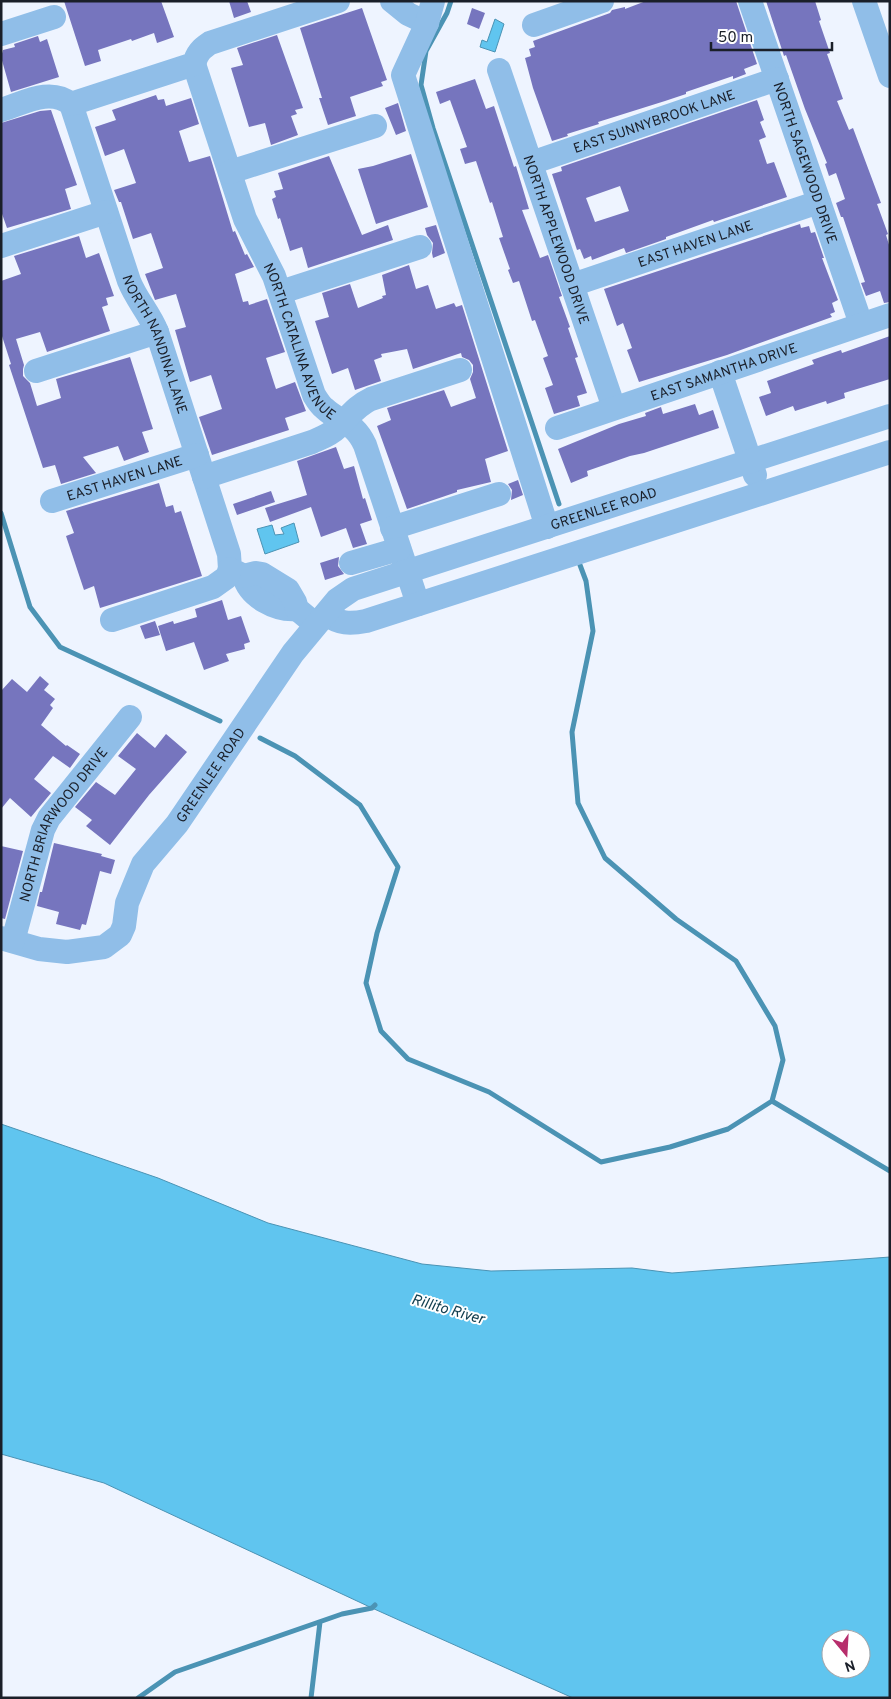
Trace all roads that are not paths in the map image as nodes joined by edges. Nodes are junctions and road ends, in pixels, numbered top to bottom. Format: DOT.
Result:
graph roads {
  1 [pos="338,1"];
  2 [pos="392,1"];
  3 [pos="602,1"];
  4 [pos="750,1"];
  5 [pos="864,1"];
  6 [pos="573,6"];
  7 [pos="430,12"];
  8 [pos="54,17"];
  9 [pos="534,24"];
  10 [pos="1,34"];
  11 [pos="194,64"];
  12 [pos="499,70"];
  13 [pos="890,76"];
  14 [pos="777,79"];
  15 [pos="71,104"];
  16 [pos="1,110"];
  17 [pos="375,126"];
  18 [pos="531,163"];
  19 [pos="230,172"];
  20 [pos="819,202"];
  21 [pos="106,212"];
  22 [pos="1,246"];
  23 [pos="420,247"];
  24 [pos="572,285"];
  25 [pos="281,292"];
  26 [pos="890,314"];
  27 [pos="860,324"];
  28 [pos="157,332"];
  29 [pos="460,370"];
  30 [pos="36,371"];
  31 [pos="720,372"];
  32 [pos="614,408"];
  33 [pos="890,416"];
  34 [pos="344,421"];
  35 [pos="557,428"];
  36 [pos="890,452"];
  37 [pos="197,455"];
  38 [pos="750,461"];
  39 [pos="204,477"];
  40 [pos="761,493"];
  41 [pos="499,494"];
  42 [pos="52,502"];
  43 [pos="548,527"];
  44 [pos="396,539"];
  45 [pos="352,564"];
  46 [pos="407,572"];
  47 [pos="237,573"];
  48 [pos="418,604"];
  49 [pos="322,619"];
  50 [pos="112,620"];
  51 [pos="130,717"];
  52 [pos="7,940"];
  1 -- 11 [label="street"];
  2 -- 7 [label="street"];
  3 -- 6 [label="street"];
  4 -- 14 [label="street, NORTH SAGEWOOD DRIVE"];
  5 -- 13 [label="street"];
  6 -- 9 [label="street"];
  7 -- 43 [label="street"];
  8 -- 10 [label="street"];
  11 -- 15 [label="street"];
  11 -- 19 [label="street, NORTH CATALINA AVENUE"];
  12 -- 18 [label="street, NORTH APPLEWOOD DRIVE"];
  14 -- 18 [label="street, EAST SUNNYBROOK LANE"];
  14 -- 20 [label="street, NORTH SAGEWOOD DRIVE"];
  15 -- 16 [label="street"];
  15 -- 21 [label="street, NORTH NANDINA LANE"];
  17 -- 19 [label="street"];
  18 -- 24 [label="street, NORTH APPLEWOOD DRIVE"];
  19 -- 25 [label="street, NORTH CATALINA AVENUE"];
  20 -- 24 [label="street, EAST HAVEN LANE"];
  20 -- 27 [label="street, NORTH SAGEWOOD DRIVE"];
  21 -- 22 [label="street"];
  21 -- 28 [label="street, NORTH NANDINA LANE"];
  23 -- 25 [label="street"];
  24 -- 32 [label="street, NORTH APPLEWOOD DRIVE"];
  25 -- 34 [label="street, NORTH CATALINA AVENUE"];
  26 -- 27 [label="street, EAST SAMANTHA DRIVE"];
  27 -- 31 [label="street, EAST SAMANTHA DRIVE"];
  28 -- 30 [label="street"];
  28 -- 37 [label="street, NORTH NANDINA LANE"];
  29 -- 34 [label="street"];
  31 -- 32 [label="street, EAST SAMANTHA DRIVE"];
  31 -- 38 [label="street"];
  32 -- 35 [label="street, EAST SAMANTHA DRIVE"];
  33 -- 38 [label="street, GREENLEE ROAD"];
  34 -- 39 [label="street"];
  34 -- 44 [label="street, NORTH CATALINA AVENUE"];
  36 -- 40 [label="street"];
  37 -- 39 [label="street, NORTH NANDINA LANE"];
  37 -- 42 [label="street, EAST HAVEN LANE"];
  38 -- 40 [label="street"];
  38 -- 43 [label="street, GREENLEE ROAD"];
  39 -- 47 [label="street, NORTH NANDINA LANE"];
  40 -- 48 [label="street"];
  41 -- 44 [label="street"];
  43 -- 46 [label="street, GREENLEE ROAD"];
  44 -- 45 [label="street"];
  44 -- 46 [label="street, NORTH CATALINA AVENUE"];
  46 -- 48 [label="street, NORTH CATALINA AVENUE"];
  46 -- 49 [label="street, GREENLEE ROAD"];
  47 -- 49 [label="street"];
  47 -- 50 [label="street"];
  48 -- 49 [label="street"];
  49 -- 52 [label="street, GREENLEE ROAD"];
  51 -- 52 [label="street, NORTH BRIARWOOD DRIVE"];
}
